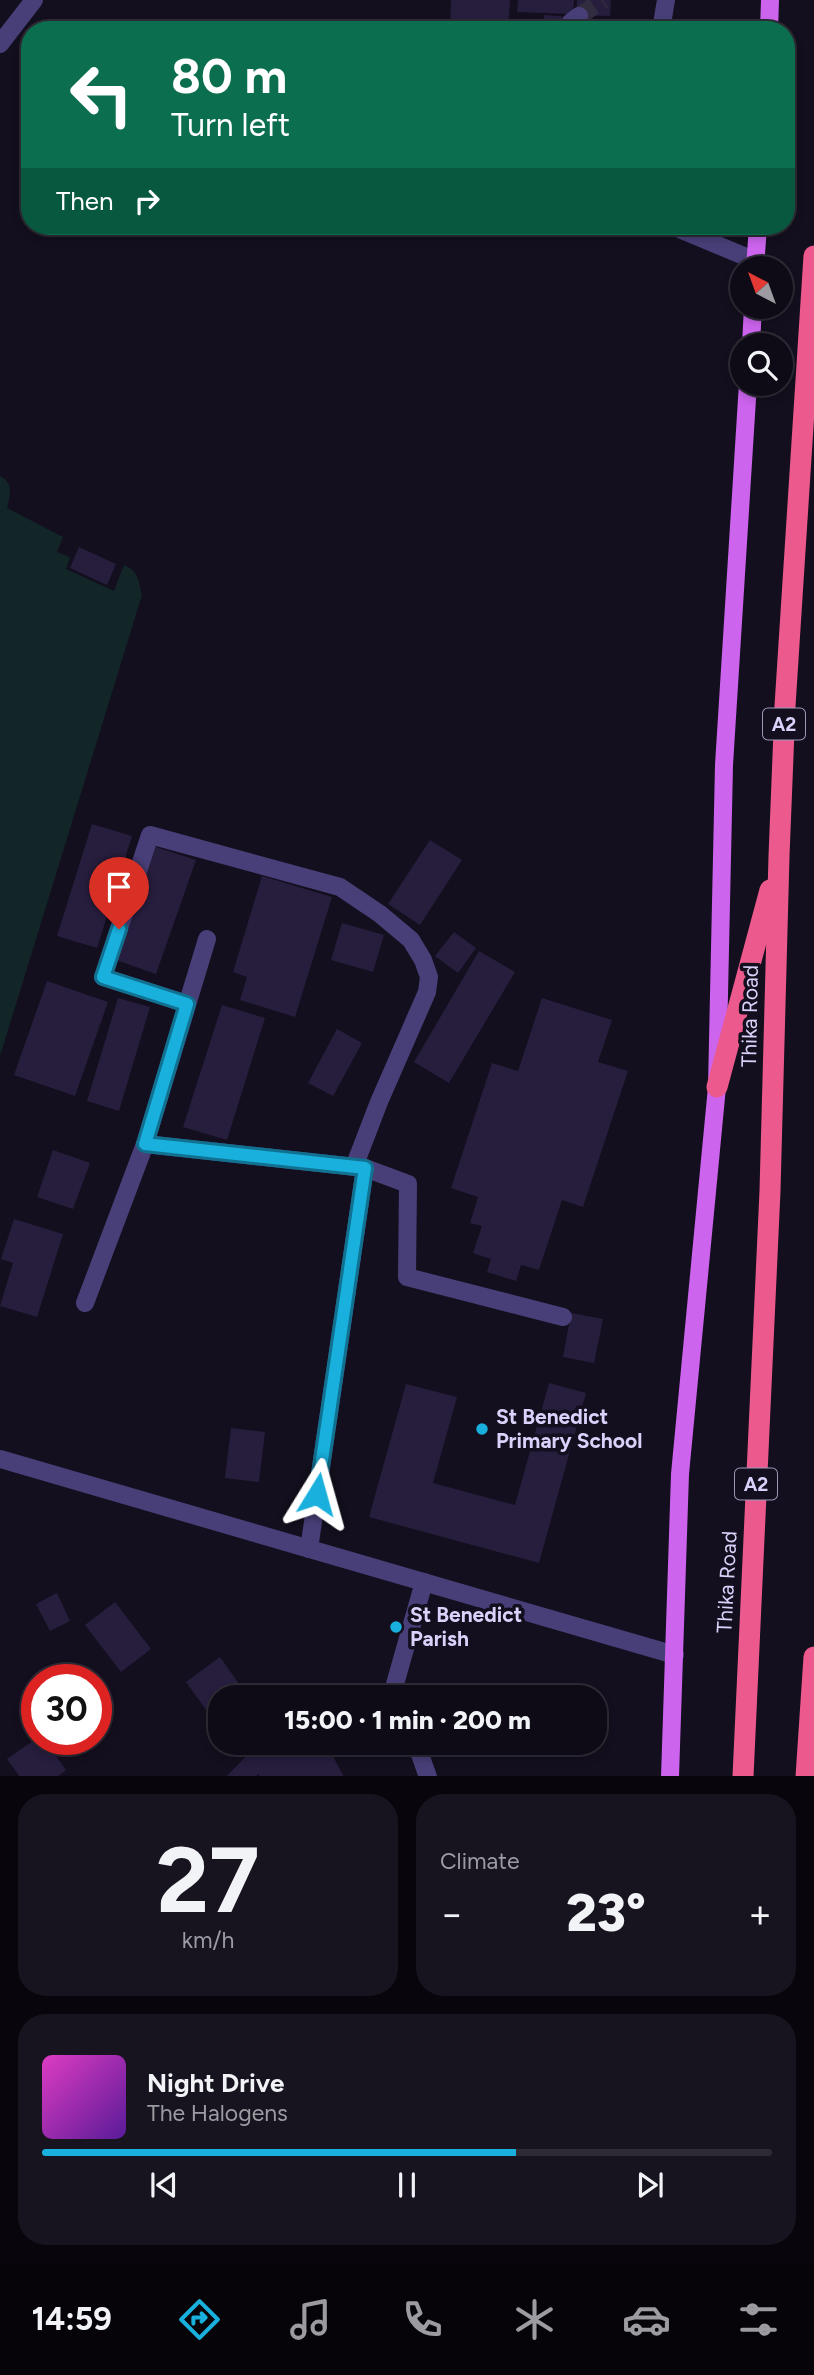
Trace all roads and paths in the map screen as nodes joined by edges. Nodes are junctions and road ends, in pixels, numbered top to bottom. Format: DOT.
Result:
graph roads {
  1 [pos="34,0"];
  2 [pos="666,0"];
  3 [pos="771,0"];
  4 [pos="663,21"];
  5 [pos="770,21"];
  6 [pos="0,44"];
  7 [pos="691,235"];
  8 [pos="757,235"];
  9 [pos="736,256"];
  10 [pos="756,256"];
  11 [pos="814,256"];
  12 [pos="747,396"];
  13 [pos="779,856"];
  14 [pos="206,940"];
  15 [pos="187,1004"];
  16 [pos="717,1087"];
  17 [pos="145,1144"];
  18 [pos="359,1167"];
  19 [pos="85,1303"];
  20 [pos="563,1317"];
  21 [pos="0,1459"];
  22 [pos="309,1549"];
  23 [pos="424,1582"];
  24 [pos="676,1655"];
  25 [pos="814,1657"];
  26 [pos="395,1685"];
  27 [pos="420,1755"];
  28 [pos="428,1776"];
  29 [pos="670,1776"];
  30 [pos="743,1776"];
  31 [pos="806,1776"];
  1 -- 6 [label="street"];
  2 -- 4 [label="street"];
  3 -- 5 [label="main road"];
  7 -- 9 [label="street"];
  8 -- 10 [label="main road"];
  11 -- 13 [label="highway, Thika Road / A2"];
  12 -- 16 [label="main road, Thika Road"];
  13 -- 16 [label="highway"];
  13 -- 30 [label="highway, Thika Road / A2"];
  14 -- 15 [label="street"];
  15 -- 17 [label="street"];
  15 -- 18 [label="street"];
  16 -- 24 [label="main road, Thika Road"];
  17 -- 18 [label="street"];
  17 -- 19 [label="street"];
  18 -- 20 [label="street"];
  18 -- 22 [label="street"];
  21 -- 22 [label="street"];
  22 -- 23 [label="street"];
  23 -- 24 [label="street"];
  23 -- 26 [label="street"];
  24 -- 29 [label="main road, Thika Road"];
  25 -- 31 [label="highway"];
  27 -- 28 [label="street"];
}
